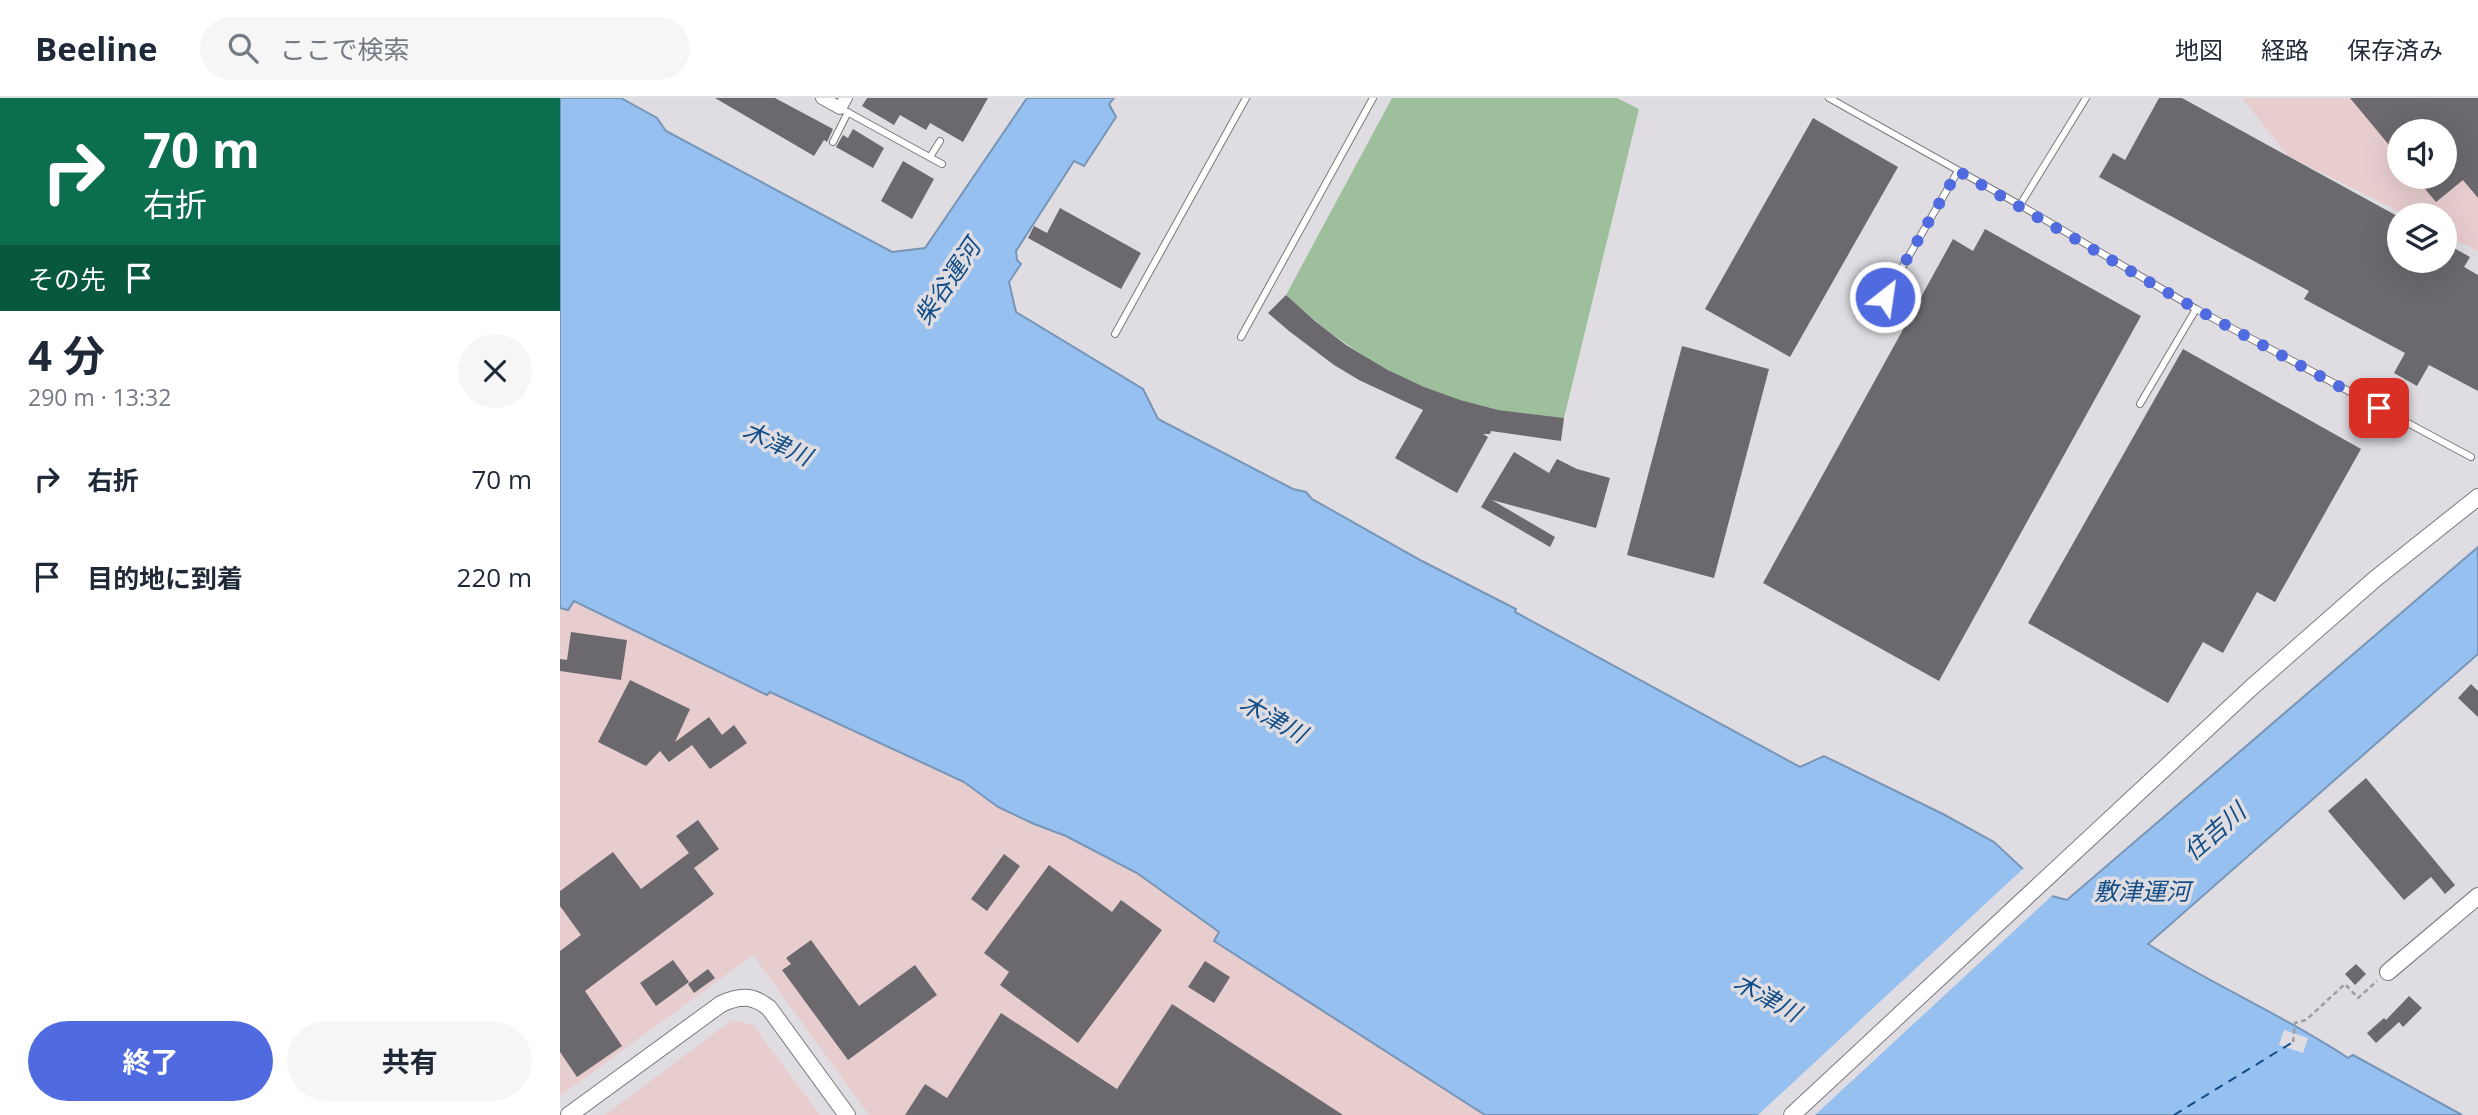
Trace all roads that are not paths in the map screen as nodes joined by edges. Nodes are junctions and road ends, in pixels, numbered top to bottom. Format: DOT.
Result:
graph roads {
  1 [pos="822,98"];
  2 [pos="1246,98"];
  3 [pos="1373,98"];
  4 [pos="1829,98"];
  5 [pos="2086,98"];
  6 [pos="844,106"];
  7 [pos="940,141"];
  8 [pos="833,142"];
  9 [pos="930,157"];
  10 [pos="942,164"];
  11 [pos="1958,171"];
  12 [pos="2020,205"];
  13 [pos="1885,297"];
  14 [pos="2196,309"];
  15 [pos="1115,334"];
  16 [pos="1241,337"];
  17 [pos="2140,404"];
  18 [pos="2471,457"];
  19 [pos="2478,497"];
  20 [pos="2478,897"];
  21 [pos="2388,972"];
  22 [pos="569,1115"];
  23 [pos="847,1115"];
  24 [pos="1792,1115"];
  1 -- 6 [label="street"];
  2 -- 15 [label="lane"];
  3 -- 16 [label="lane"];
  4 -- 11 [label="lane"];
  5 -- 12 [label="lane"];
  6 -- 8 [label="lane"];
  6 -- 9 [label="lane"];
  7 -- 9 [label="lane"];
  9 -- 10 [label="lane"];
  11 -- 12 [label="lane"];
  11 -- 13 [label="lane"];
  12 -- 14 [label="lane"];
  14 -- 17 [label="lane"];
  14 -- 18 [label="lane"];
  19 -- 24 [label="street"];
  20 -- 21 [label="street"];
  22 -- 23 [label="street"];
}
